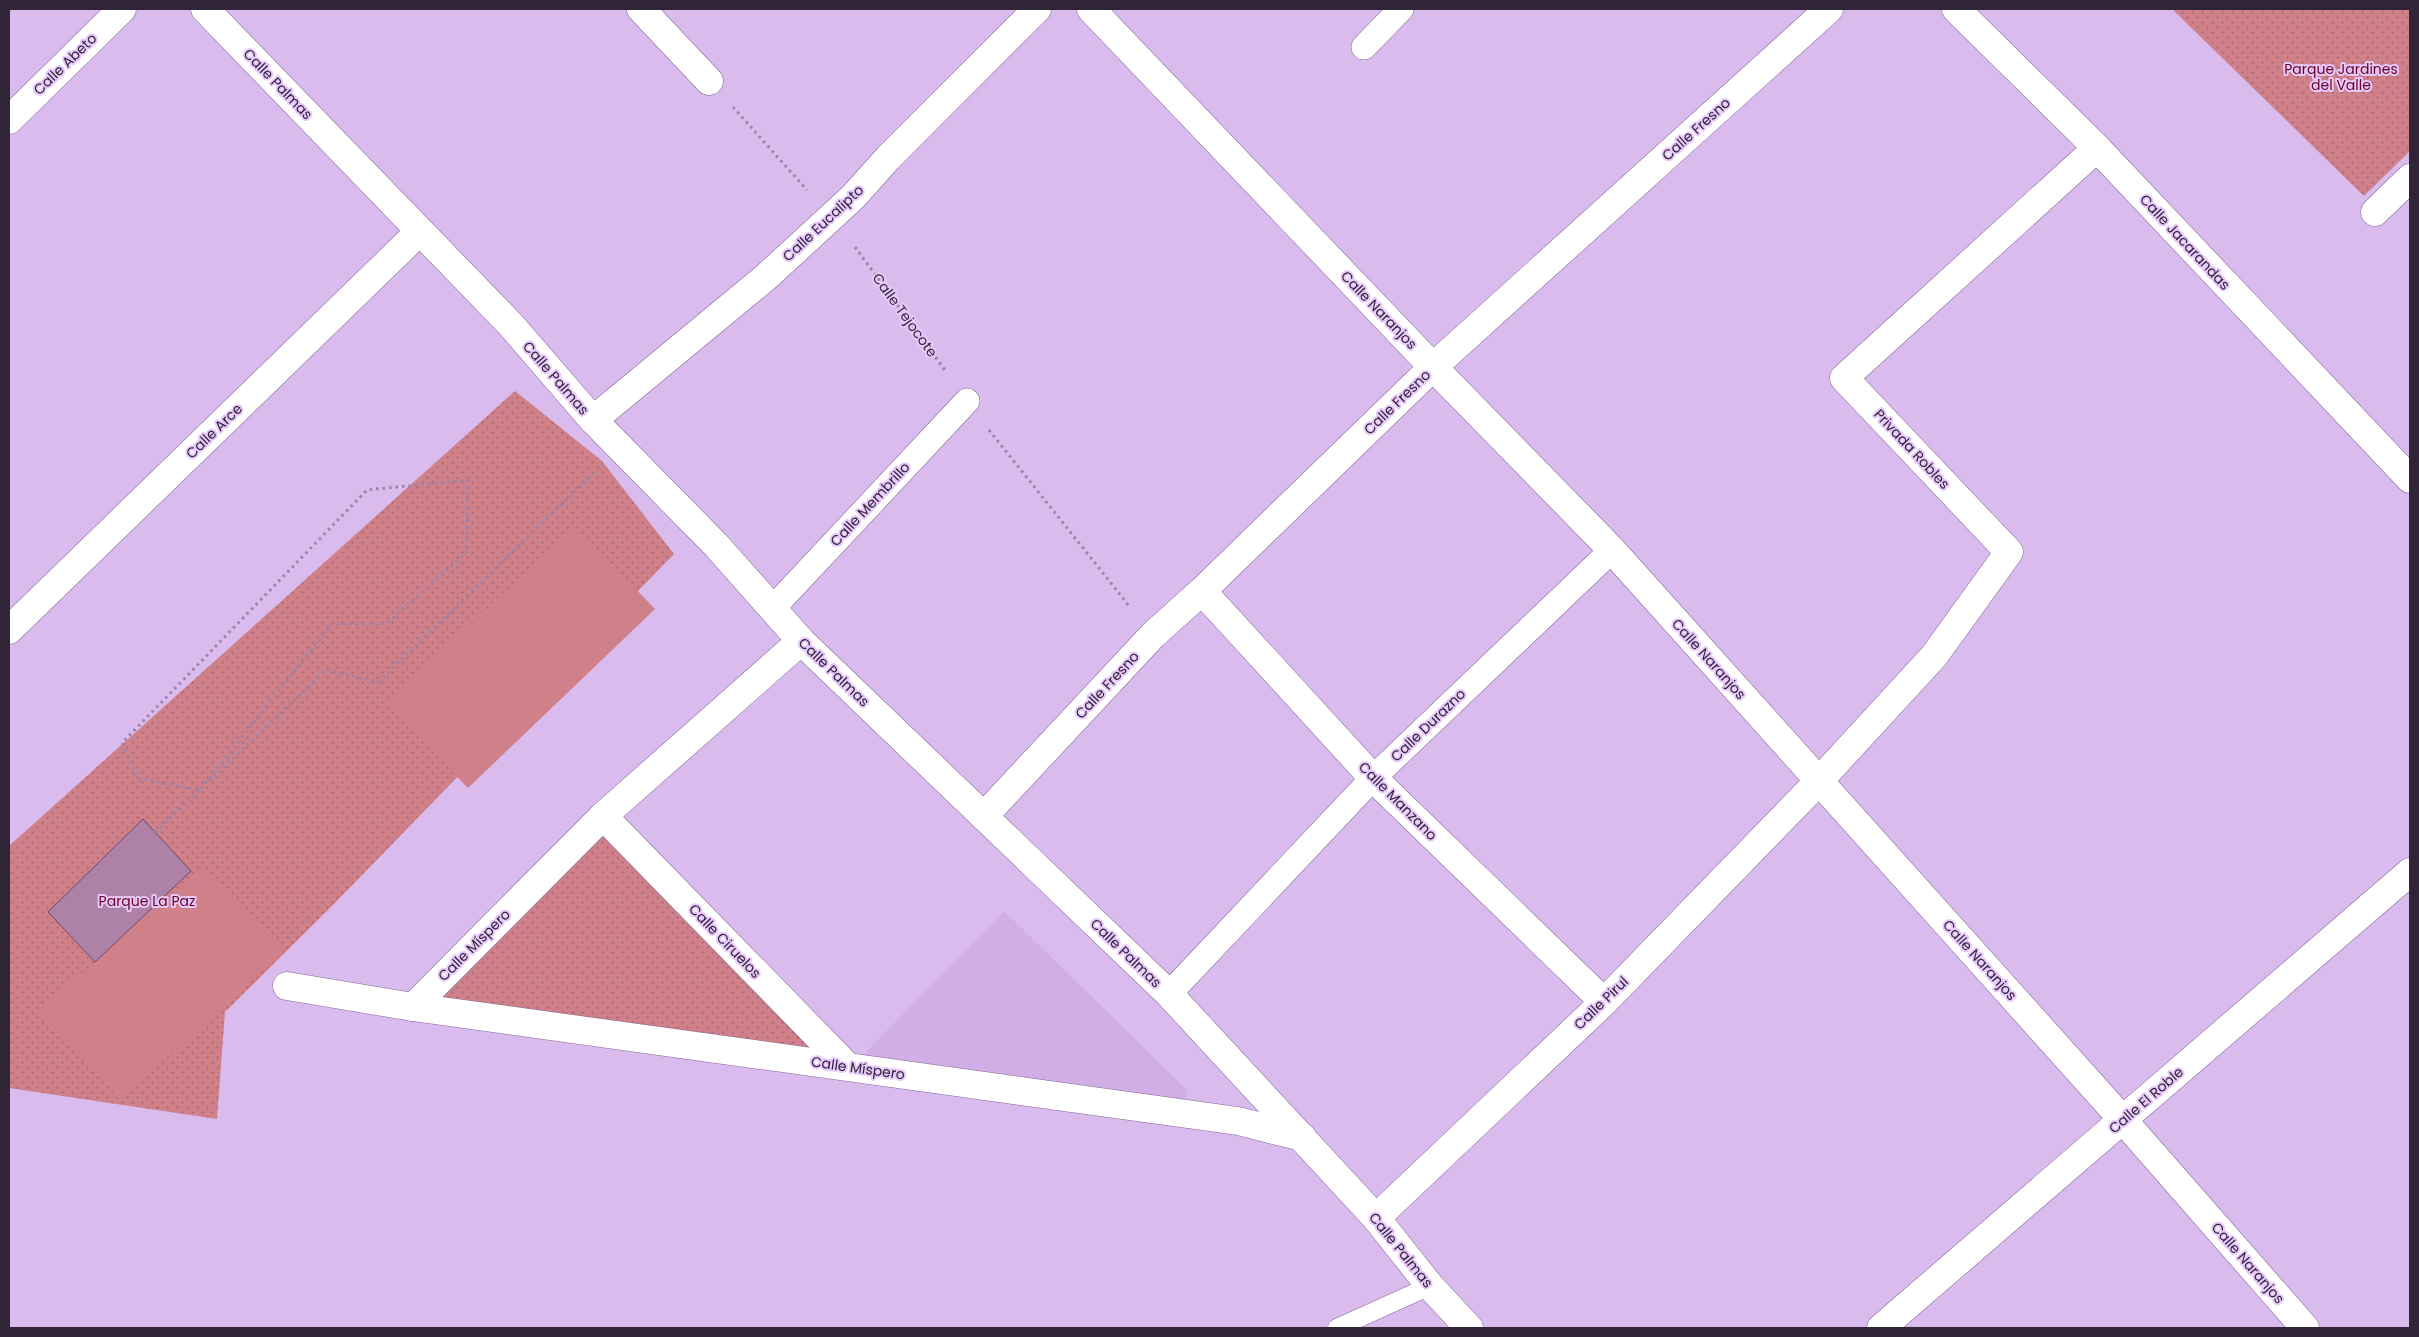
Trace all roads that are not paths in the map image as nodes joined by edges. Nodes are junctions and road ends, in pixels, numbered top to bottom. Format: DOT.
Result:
graph roads {
  1 [pos="122,9"];
  2 [pos="205,9"];
  3 [pos="641,9"];
  4 [pos="1037,9"];
  5 [pos="1092,9"];
  6 [pos="1401,9"];
  7 [pos="1829,9"];
  8 [pos="1956,9"];
  9 [pos="1364,47"];
  10 [pos="709,81"];
  11 [pos="9,120"];
  12 [pos="2097,148"];
  13 [pos="2410,178"];
  14 [pos="2375,212"];
  15 [pos="420,232"];
  16 [pos="1433,367"];
  17 [pos="967,401"];
  18 [pos="593,420"];
  19 [pos="2410,479"];
  20 [pos="1612,550"];
  21 [pos="1202,591"];
  22 [pos="773,608"];
  23 [pos="9,630"];
  24 [pos="802,641"];
  25 [pos="1373,778"];
  26 [pos="1819,781"];
  27 [pos="603,816"];
  28 [pos="984,816"];
  29 [pos="2410,872"];
  30 [pos="287,986"];
  31 [pos="1169,994"];
  32 [pos="1604,1002"];
  33 [pos="413,1007"];
  34 [pos="848,1066"];
  35 [pos="2123,1120"];
  36 [pos="1302,1137"];
  37 [pos="1376,1218"];
  38 [pos="1430,1286"];
  39 [pos="1337,1328"];
  40 [pos="1469,1328"];
  41 [pos="1881,1328"];
  42 [pos="2306,1328"];
  1 -- 11 [label="street, Calle Abeto"];
  2 -- 15 [label="street, Calle Palmas"];
  3 -- 10 [label="street"];
  4 -- 18 [label="street, Calle Eucalipto"];
  5 -- 16 [label="street, Calle Naranjos"];
  6 -- 9 [label="street"];
  7 -- 16 [label="street, Calle Fresno"];
  8 -- 12 [label="street, Calle Jacarandas"];
  12 -- 19 [label="street, Calle Jacarandas"];
  12 -- 26 [label="street, Privada Robles"];
  13 -- 14 [label="street"];
  15 -- 18 [label="street, Calle Palmas"];
  15 -- 23 [label="street, Calle Arce"];
  16 -- 20 [label="street, Calle Naranjos"];
  16 -- 21 [label="street, Calle Fresno"];
  17 -- 22 [label="street, Calle Membrillo"];
  18 -- 22 [label="street, Calle Palmas"];
  20 -- 25 [label="street, Calle Durazno"];
  20 -- 26 [label="street, Calle Naranjos"];
  21 -- 25 [label="street, Calle Manzano"];
  21 -- 28 [label="street, Calle Fresno"];
  22 -- 24 [label="street, Calle Palmas"];
  24 -- 27 [label="street, Calle Míspero"];
  24 -- 28 [label="street, Calle Palmas"];
  25 -- 31 [label="street, Calle Durazno"];
  25 -- 32 [label="street, Calle Manzano"];
  26 -- 32 [label="street, Calle Pirul"];
  26 -- 35 [label="street, Calle Naranjos"];
  27 -- 33 [label="street, Calle Míspero"];
  27 -- 34 [label="street, Calle Ciruelos"];
  28 -- 31 [label="street, Calle Palmas"];
  29 -- 35 [label="street, Calle El Roble"];
  30 -- 33 [label="street, Calle Míspero"];
  31 -- 36 [label="street, Calle Palmas"];
  32 -- 37 [label="street, Calle Pirul"];
  33 -- 34 [label="street, Calle Míspero"];
  34 -- 36 [label="street, Calle Míspero"];
  35 -- 41 [label="street, Calle El Roble"];
  35 -- 42 [label="street, Calle Naranjos"];
  36 -- 37 [label="street, Calle Palmas"];
  37 -- 38 [label="street, Calle Palmas"];
  38 -- 39 [label="lane"];
  38 -- 40 [label="street, Calle Palmas"];
}
